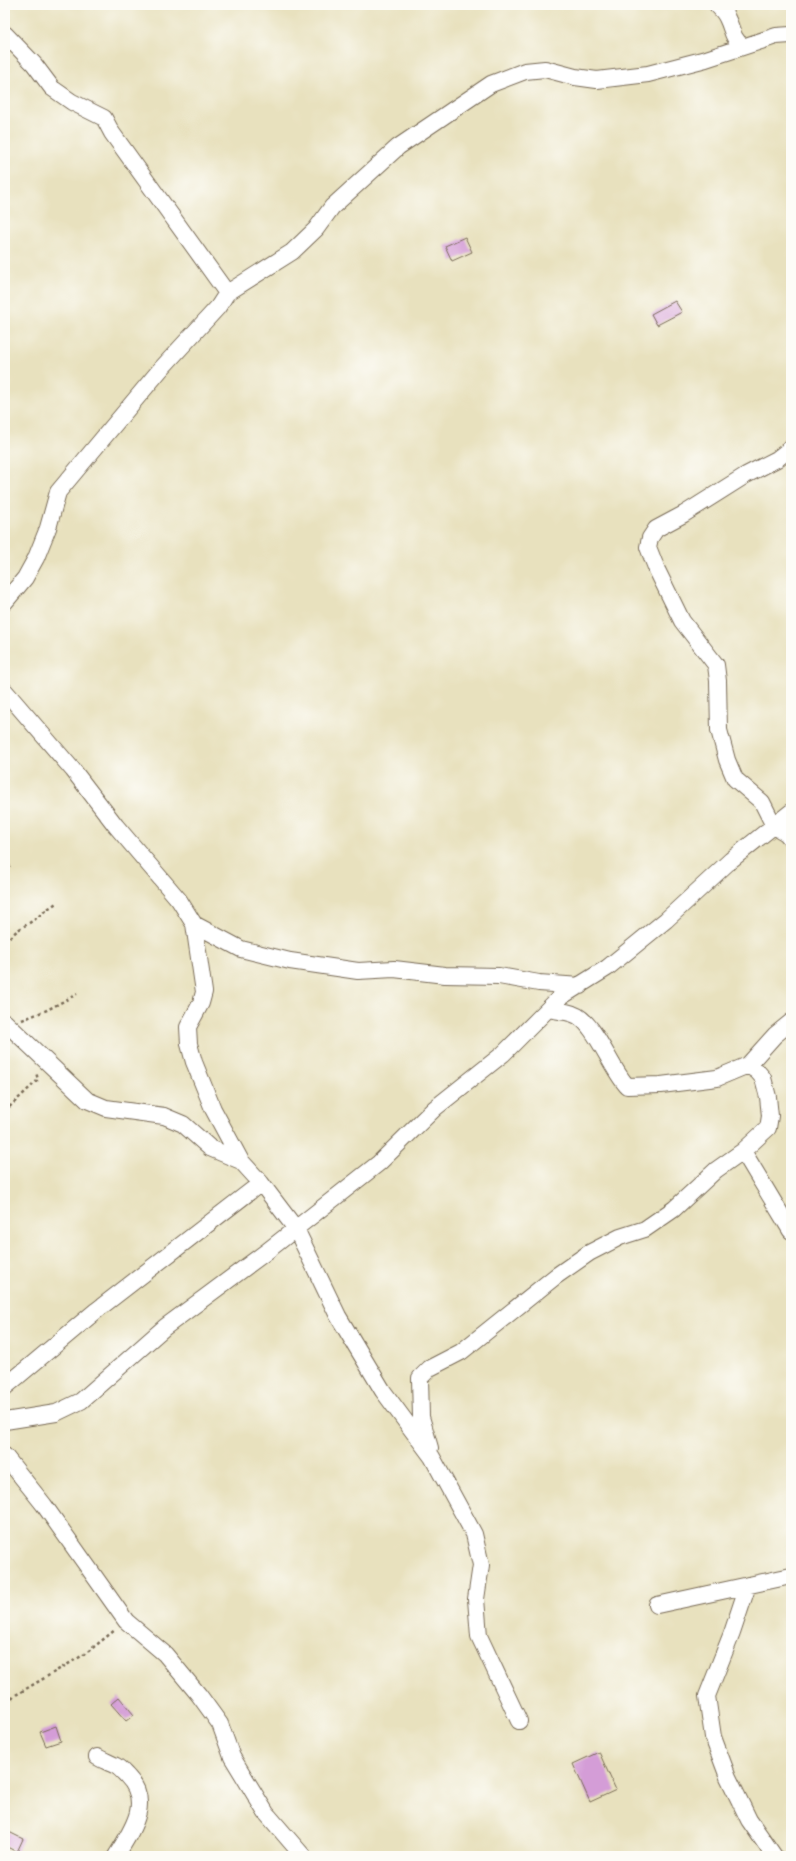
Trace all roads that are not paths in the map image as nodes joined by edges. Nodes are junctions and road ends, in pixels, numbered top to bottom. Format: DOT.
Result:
graph roads {
  1 [pos="718,5"];
  2 [pos="5,34"];
  3 [pos="791,35"];
  4 [pos="742,46"];
  5 [pos="227,292"];
  6 [pos="791,448"];
  7 [pos="5,602"];
  8 [pos="5,691"];
  9 [pos="791,812"];
  10 [pos="774,826"];
  11 [pos="791,839"];
  12 [pos="194,924"];
  13 [pos="580,986"];
  14 [pos="549,1009"];
  15 [pos="791,1022"];
  16 [pos="7,1023"];
  17 [pos="748,1065"];
  18 [pos="743,1151"];
  19 [pos="241,1161"];
  20 [pos="261,1183"];
  21 [pos="296,1229"];
  22 [pos="791,1231"];
  23 [pos="5,1387"];
  24 [pos="5,1422"];
  25 [pos="5,1456"];
  26 [pos="432,1457"];
  27 [pos="791,1576"];
  28 [pos="748,1585"];
  29 [pos="656,1605"];
  30 [pos="519,1721"];
  31 [pos="96,1757"];
  32 [pos="116,1856"];
  33 [pos="303,1856"];
  34 [pos="774,1856"];
  1 -- 4 [label="street"];
  2 -- 5 [label="street"];
  3 -- 4 [label="street"];
  4 -- 5 [label="street"];
  5 -- 7 [label="street"];
  6 -- 10 [label="street"];
  8 -- 12 [label="street"];
  9 -- 10 [label="street"];
  10 -- 11 [label="street"];
  10 -- 13 [label="street"];
  12 -- 13 [label="street"];
  12 -- 19 [label="street"];
  13 -- 14 [label="street"];
  14 -- 17 [label="street"];
  14 -- 21 [label="street"];
  15 -- 17 [label="street"];
  16 -- 19 [label="street"];
  17 -- 18 [label="street"];
  18 -- 22 [label="street"];
  18 -- 26 [label="street"];
  19 -- 20 [label="street"];
  20 -- 21 [label="street"];
  20 -- 23 [label="street"];
  21 -- 24 [label="street"];
  21 -- 26 [label="street"];
  25 -- 33 [label="street"];
  26 -- 30 [label="street"];
  27 -- 28 [label="street"];
  28 -- 29 [label="street"];
  28 -- 34 [label="street"];
  31 -- 32 [label="street"];
}
